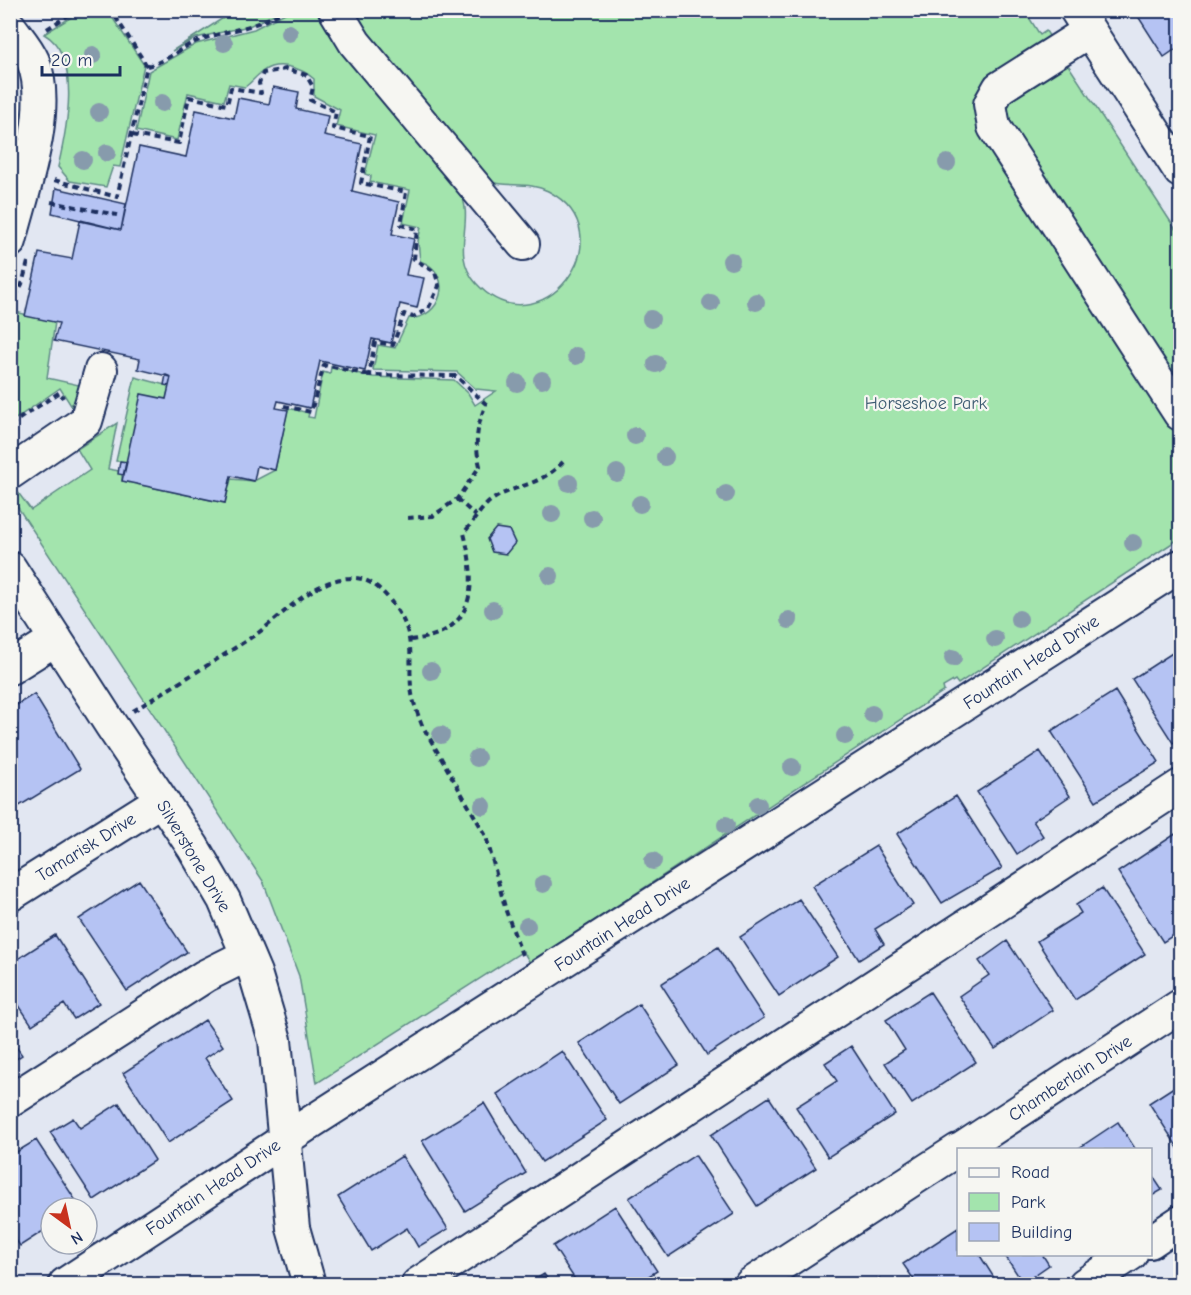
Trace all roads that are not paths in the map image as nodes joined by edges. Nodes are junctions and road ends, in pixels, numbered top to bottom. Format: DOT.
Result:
graph roads {
  1 [pos="16,10"];
  2 [pos="335,10"];
  3 [pos="10,14"];
  4 [pos="1083,21"];
  5 [pos="10,27"];
  6 [pos="1170,132"];
  7 [pos="1180,171"];
  8 [pos="10,242"];
  9 [pos="523,244"];
  10 [pos="101,370"];
  11 [pos="1180,414"];
  12 [pos="10,473"];
  13 [pos="1180,566"];
  14 [pos="10,568"];
  15 [pos="56,639"];
  16 [pos="10,668"];
  17 [pos="1180,786"];
  18 [pos="161,800"];
  19 [pos="10,895"];
  20 [pos="247,955"];
  21 [pos="1180,1006"];
  22 [pos="10,1101"];
  23 [pos="285,1139"];
  24 [pos="962,1148"];
  25 [pos="957,1151"];
  26 [pos="1180,1222"];
  27 [pos="1152,1241"];
  28 [pos="1128,1256"];
  29 [pos="65,1284"];
  30 [pos="309,1284"];
  31 [pos="418,1284"];
  32 [pos="752,1284"];
  33 [pos="1085,1284"];
  1 -- 3 [label="street"];
  2 -- 9 [label="street"];
  4 -- 6 [label="street"];
  4 -- 11 [label="street"];
  5 -- 8 [label="street"];
  6 -- 7 [label="street"];
  10 -- 12 [label="street"];
  13 -- 23 [label="street, Fountain Head Drive"];
  14 -- 15 [label="street, Silverstone Drive"];
  15 -- 16 [label="street"];
  15 -- 18 [label="street, Silverstone Drive"];
  17 -- 31 [label="street"];
  18 -- 19 [label="street, Tamarisk Drive"];
  18 -- 20 [label="street, Silverstone Drive"];
  20 -- 22 [label="street"];
  20 -- 23 [label="street, Silverstone Drive"];
  21 -- 24 [label="street, Chamberlain Drive"];
  23 -- 29 [label="street, Fountain Head Drive"];
  23 -- 30 [label="street, Silverstone Drive"];
  25 -- 32 [label="street, Chamberlain Drive"];
  26 -- 27 [label="street"];
  28 -- 33 [label="street"];
}
